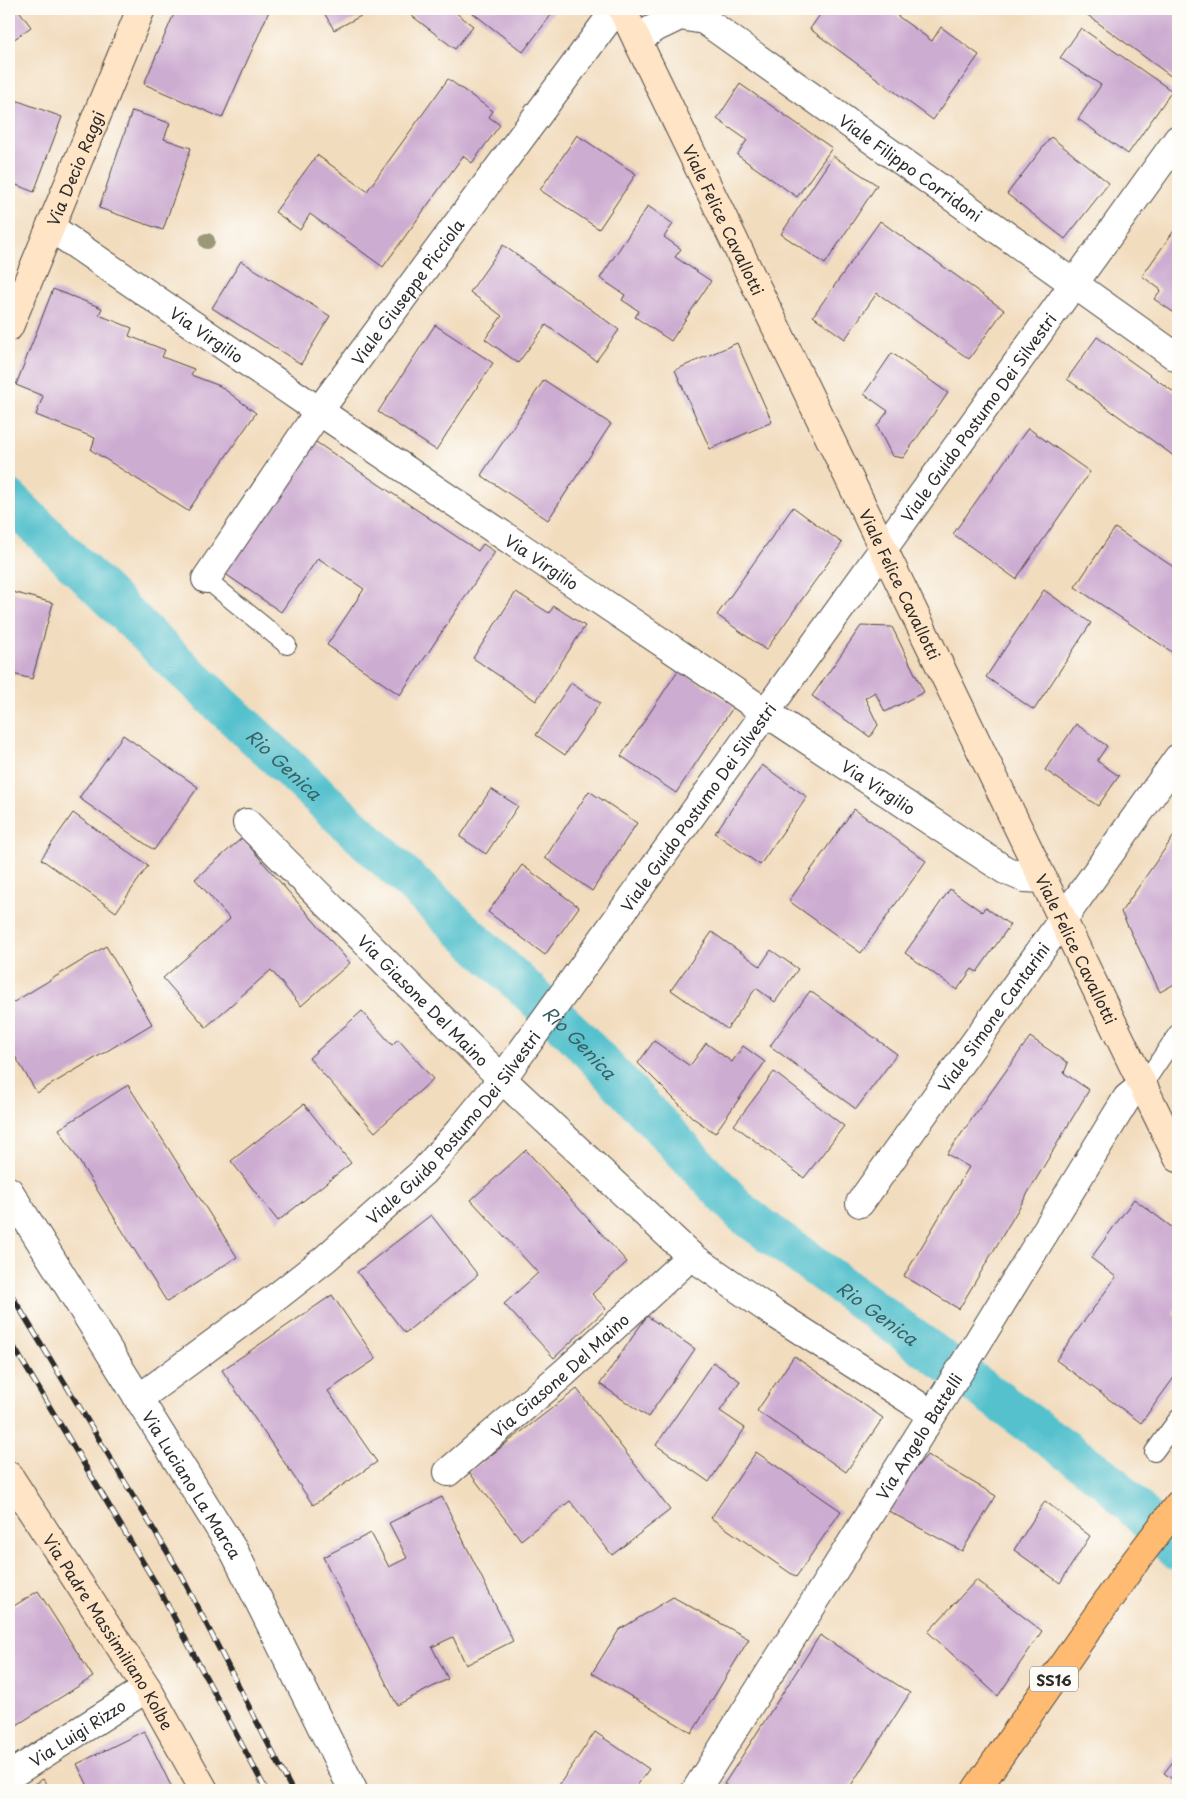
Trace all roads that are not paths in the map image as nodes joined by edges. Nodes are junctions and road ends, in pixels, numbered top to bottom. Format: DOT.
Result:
graph roads {
  1 [pos="141,9"];
  2 [pos="616,9"];
  3 [pos="622,9"];
  4 [pos="638,42"];
  5 [pos="1178,139"];
  6 [pos="50,227"];
  7 [pos="1075,284"];
  8 [pos="9,328"];
  9 [pos="1178,358"];
  10 [pos="318,411"];
  11 [pos="883,548"];
  12 [pos="206,578"];
  13 [pos="287,645"];
  14 [pos="765,712"];
  15 [pos="1178,758"];
  16 [pos="247,823"];
  17 [pos="1043,879"];
  18 [pos="1062,919"];
  19 [pos="1178,1033"];
  20 [pos="502,1079"];
  21 [pos="1142,1085"];
  22 [pos="1178,1158"];
  23 [pos="9,1191"];
  24 [pos="860,1203"];
  25 [pos="691,1256"];
  26 [pos="138,1399"];
  27 [pos="932,1414"];
  28 [pos="1178,1419"];
  29 [pos="1154,1452"];
  30 [pos="448,1472"];
  31 [pos="9,1476"];
  32 [pos="1178,1505"];
  33 [pos="147,1688"];
  34 [pos="9,1776"];
  35 [pos="204,1790"];
  36 [pos="353,1790"];
  37 [pos="696,1790"];
  38 [pos="976,1790"];
  1 -- 6 [label="street, Via Decio Raggi"];
  2 -- 10 [label="street, Viale Giuseppe Picciola"];
  3 -- 4 [label="street, Viale Felice Cavallotti"];
  4 -- 7 [label="street, Viale Filippo Corridoni"];
  4 -- 11 [label="street, Viale Felice Cavallotti"];
  5 -- 7 [label="street, Viale Guido Postumo Dei Silvestri"];
  6 -- 8 [label="street, Via Decio Raggi"];
  6 -- 10 [label="street, Via Virgilio"];
  7 -- 9 [label="street, Viale Filippo Corridoni"];
  7 -- 11 [label="street, Viale Guido Postumo Dei Silvestri"];
  10 -- 12 [label="street, Viale Giuseppe Picciola"];
  10 -- 14 [label="street, Via Virgilio"];
  11 -- 14 [label="street, Viale Guido Postumo Dei Silvestri"];
  11 -- 17 [label="street, Viale Felice Cavallotti"];
  12 -- 13 [label="lane"];
  14 -- 17 [label="street, Via Virgilio"];
  14 -- 20 [label="street, Viale Guido Postumo Dei Silvestri"];
  15 -- 18 [label="street, Viale Simone Cantarini"];
  16 -- 20 [label="street, Via Giasone Del Maino"];
  17 -- 18 [label="street, Viale Felice Cavallotti"];
  18 -- 21 [label="street, Viale Felice Cavallotti"];
  18 -- 24 [label="street, Viale Simone Cantarini"];
  19 -- 21 [label="lane"];
  20 -- 25 [label="street, Via Giasone Del Maino"];
  20 -- 26 [label="street, Viale Guido Postumo Dei Silvestri"];
  21 -- 22 [label="street, Viale Felice Cavallotti"];
  21 -- 27 [label="street, Via Angelo Battelli"];
  23 -- 26 [label="street, Via Luciano La Marca"];
  25 -- 27 [label="street, Via Giasone Del Maino"];
  25 -- 30 [label="street, Via Giasone Del Maino"];
  26 -- 36 [label="street, Via Luciano La Marca"];
  27 -- 37 [label="street, Via Angelo Battelli"];
  28 -- 29 [label="lane"];
  31 -- 33 [label="street, Via Padre Massimiliano Kolbe"];
  32 -- 38 [label="main road, SS16"];
  33 -- 34 [label="street, Via Luigi Rizzo"];
  33 -- 35 [label="street, Via Padre Massimiliano Kolbe"];
}
